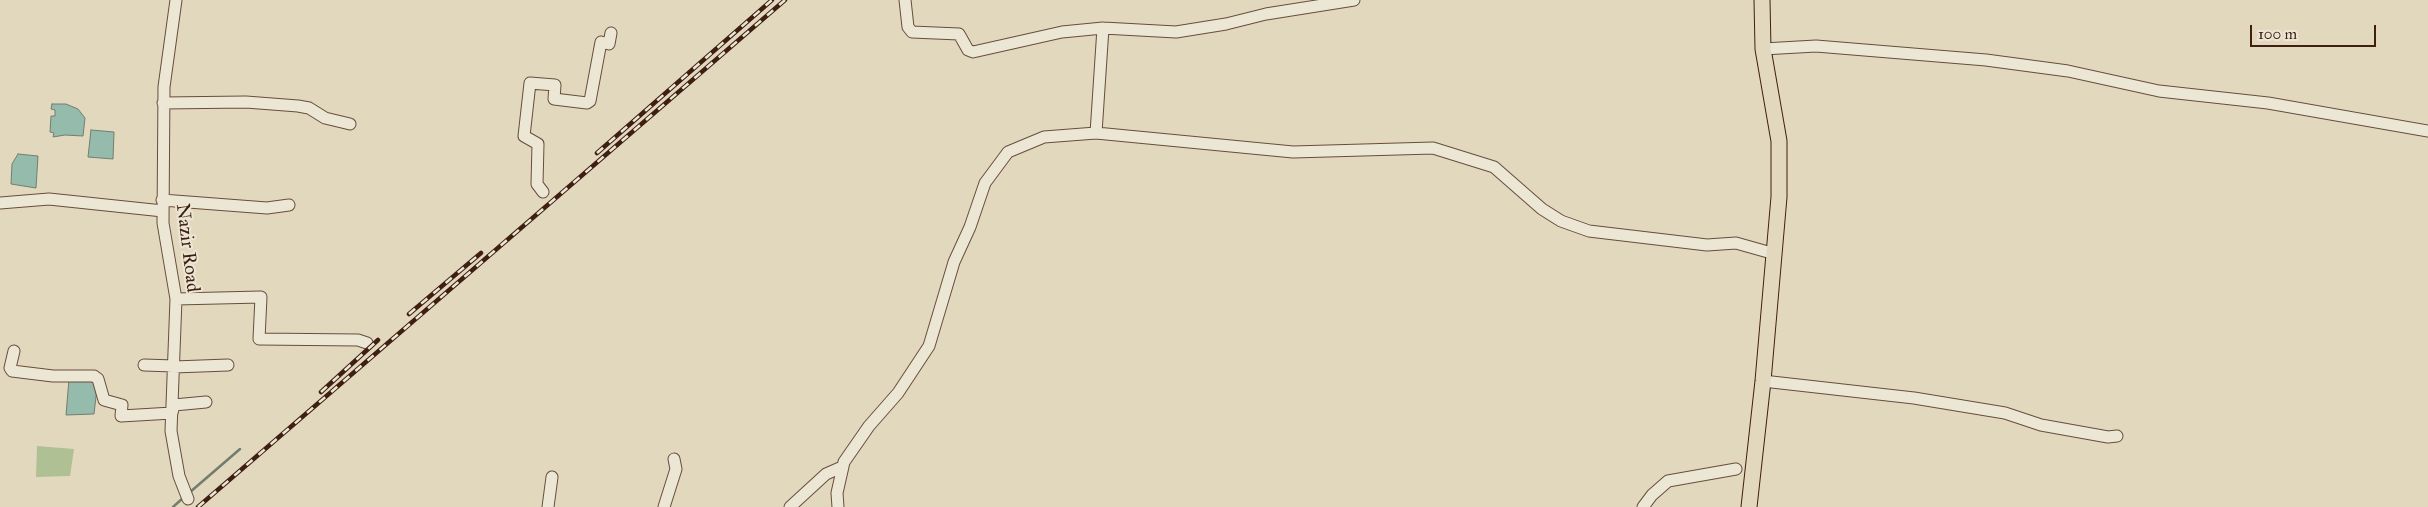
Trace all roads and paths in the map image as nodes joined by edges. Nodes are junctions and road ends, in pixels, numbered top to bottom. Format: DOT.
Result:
graph roads {
  1 [pos="176,0"];
  2 [pos="905,0"];
  3 [pos="1354,0"];
  4 [pos="1762,0"];
  5 [pos="1103,28"];
  6 [pos="611,33"];
  7 [pos="1763,49"];
  8 [pos="163,103"];
  9 [pos="350,124"];
  10 [pos="2428,131"];
  11 [pos="1096,132"];
  12 [pos="543,192"];
  13 [pos="0,202"];
  14 [pos="289,204"];
  15 [pos="162,205"];
  16 [pos="1774,254"];
  17 [pos="176,299"];
  18 [pos="367,343"];
  19 [pos="14,351"];
  20 [pos="144,365"];
  21 [pos="228,365"];
  22 [pos="174,366"];
  23 [pos="1763,381"];
  24 [pos="206,402"];
  25 [pos="172,413"];
  26 [pos="2117,436"];
  27 [pos="674,459"];
  28 [pos="842,467"];
  29 [pos="1736,469"];
  30 [pos="552,477"];
  31 [pos="188,499"];
  32 [pos="548,507"];
  33 [pos="664,507"];
  34 [pos="790,507"];
  35 [pos="838,507"];
  36 [pos="1644,507"];
  37 [pos="1749,507"];
  1 -- 8 [label="street, Nazir Road"];
  2 -- 5 [label="street"];
  3 -- 5 [label="street"];
  4 -- 7 [label="main road"];
  5 -- 11 [label="street"];
  6 -- 12 [label="street"];
  7 -- 10 [label="street"];
  7 -- 16 [label="main road"];
  8 -- 9 [label="street"];
  8 -- 15 [label="street, Nazir Road"];
  11 -- 16 [label="street"];
  11 -- 28 [label="street"];
  13 -- 15 [label="street"];
  14 -- 15 [label="street"];
  15 -- 17 [label="street, Nazir Road"];
  16 -- 23 [label="main road"];
  17 -- 18 [label="street"];
  17 -- 22 [label="street, Nazir Road"];
  19 -- 25 [label="street"];
  20 -- 22 [label="street"];
  21 -- 22 [label="street"];
  22 -- 25 [label="street, Nazir Road"];
  23 -- 26 [label="street"];
  23 -- 37 [label="main road"];
  24 -- 25 [label="street"];
  25 -- 31 [label="street, Nazir Road"];
  27 -- 33 [label="street"];
  28 -- 34 [label="street"];
  28 -- 35 [label="street"];
  29 -- 36 [label="street"];
  30 -- 32 [label="street"];
}
